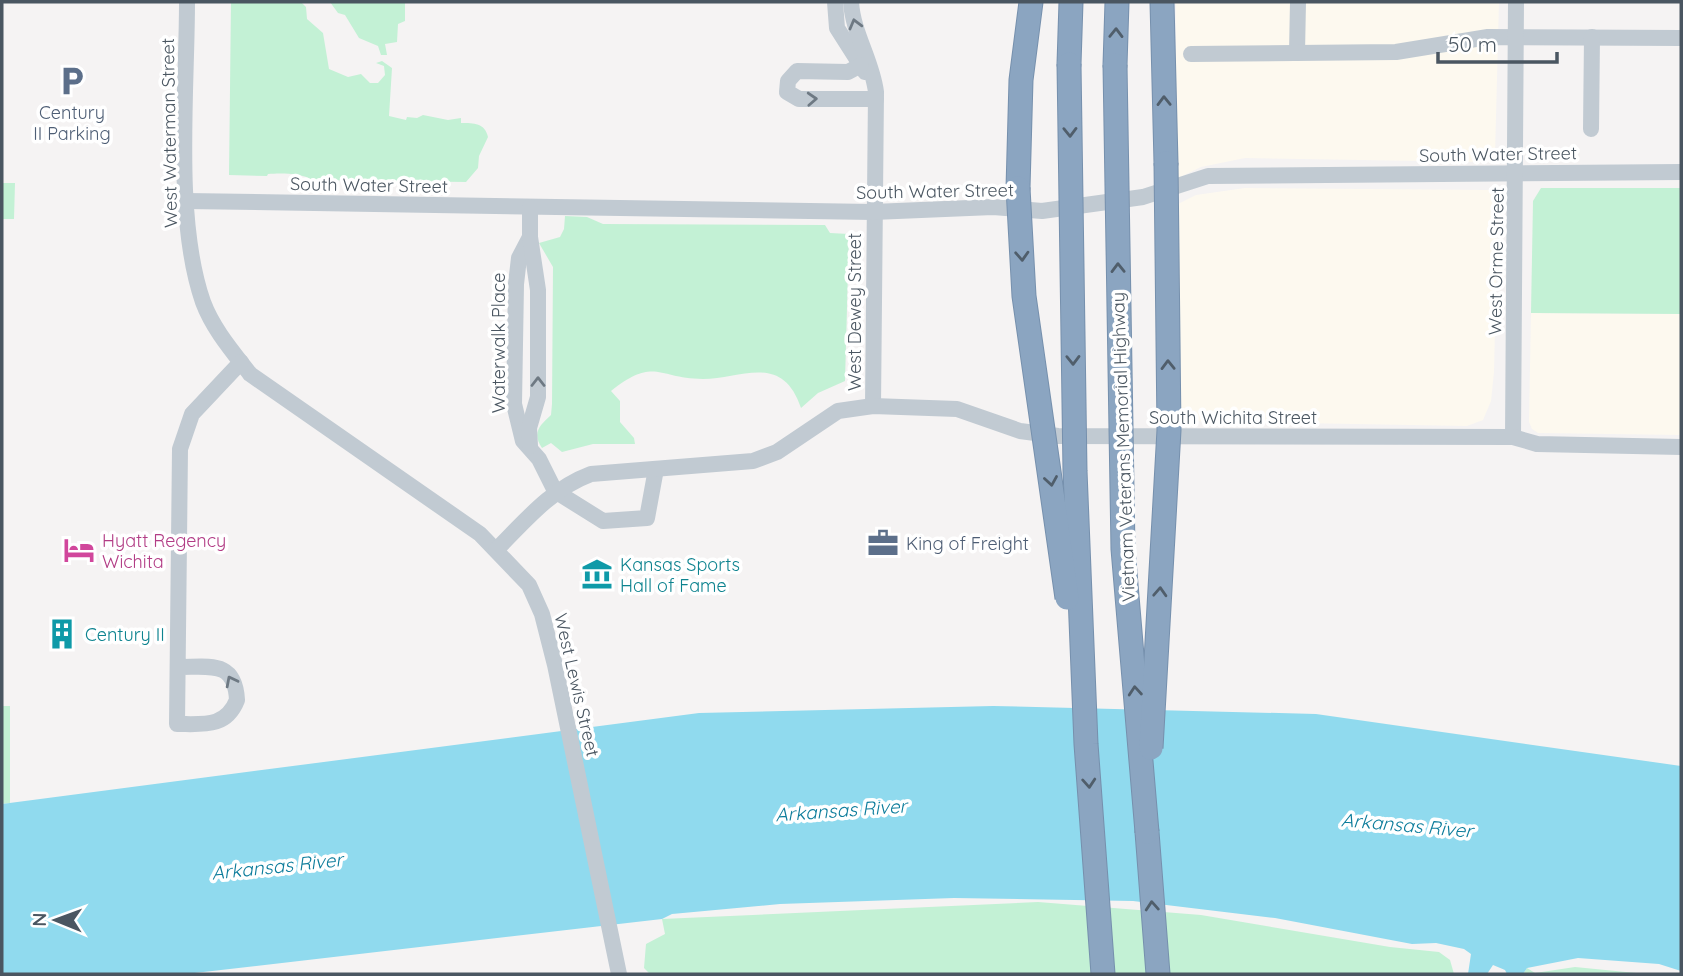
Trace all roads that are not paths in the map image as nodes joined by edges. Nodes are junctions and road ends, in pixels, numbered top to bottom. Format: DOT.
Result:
graph roads {
  1 [pos="187,2"];
  2 [pos="835,2"];
  3 [pos="851,2"];
  4 [pos="1031,2"];
  5 [pos="1071,2"];
  6 [pos="1117,2"];
  7 [pos="1162,2"];
  8 [pos="1298,2"];
  9 [pos="1516,2"];
  10 [pos="1517,36"];
  11 [pos="1592,37"];
  12 [pos="1681,38"];
  13 [pos="1297,53"];
  14 [pos="1191,54"];
  15 [pos="861,65"];
  16 [pos="876,95"];
  17 [pos="1591,129"];
  18 [pos="1681,172"];
  19 [pos="1516,174"];
  20 [pos="186,201"];
  21 [pos="530,207"];
  22 [pos="873,212"];
  23 [pos="530,237"];
  24 [pos="246,368"];
  25 [pos="873,406"];
  26 [pos="1513,437"];
  27 [pos="1681,447"];
  28 [pos="530,448"];
  29 [pos="656,469"];
  30 [pos="555,491"];
  31 [pos="496,550"];
  32 [pos="178,667"];
  33 [pos="1086,744"];
  34 [pos="1147,832"];
  35 [pos="619,971"];
  36 [pos="1103,974"];
  37 [pos="1158,974"];
  1 -- 20 [label="street, West Waterman Street"];
  2 -- 15 [label="street"];
  16 -- 3 [label="street, West Dewey Street, one-way"];
  4 -- 33 [label="highway, one-way, bridge"];
  5 -- 33 [label="highway, one-way, bridge"];
  34 -- 6 [label="highway, Vietnam Veterans Memorial Highway, one-way, bridge"];
  34 -- 7 [label="highway, one-way, bridge"];
  8 -- 13 [label="street"];
  9 -- 10 [label="street, West Orme Street"];
  10 -- 11 [label="street"];
  10 -- 13 [label="street"];
  10 -- 19 [label="street, West Orme Street"];
  11 -- 12 [label="street"];
  11 -- 17 [label="street"];
  13 -- 14 [label="street"];
  15 -- 16 [label="street"];
  15 -- 16 [label="street, one-way"];
  16 -- 22 [label="street, West Dewey Street"];
  18 -- 19 [label="street, South Water Street"];
  19 -- 22 [label="street, South Water Street"];
  19 -- 26 [label="street, West Orme Street"];
  20 -- 21 [label="street, South Water Street"];
  20 -- 24 [label="street, West Waterman Street"];
  21 -- 22 [label="street, South Water Street"];
  21 -- 23 [label="street, Waterwalk Place"];
  22 -- 25 [label="street, West Dewey Street"];
  28 -- 23 [label="street, Waterwalk Place, one-way"];
  23 -- 28 [label="street, Waterwalk Place"];
  24 -- 31 [label="street, West Lewis Street"];
  24 -- 32 [label="street"];
  25 -- 26 [label="street, South Wichita Street"];
  25 -- 29 [label="street, South Wichita Street"];
  26 -- 27 [label="street, South Wichita Street"];
  28 -- 30 [label="street, Waterwalk Place"];
  29 -- 30 [label="street, South Wichita Street"];
  29 -- 30 [label="street"];
  30 -- 31 [label="street, South Wichita Street"];
  31 -- 35 [label="street, West Lewis Street"];
  32 -- 32 [label="street, one-way"];
  33 -- 36 [label="highway, one-way, bridge"];
  37 -- 34 [label="highway, Vietnam Veterans Memorial Highway, one-way"];
}
